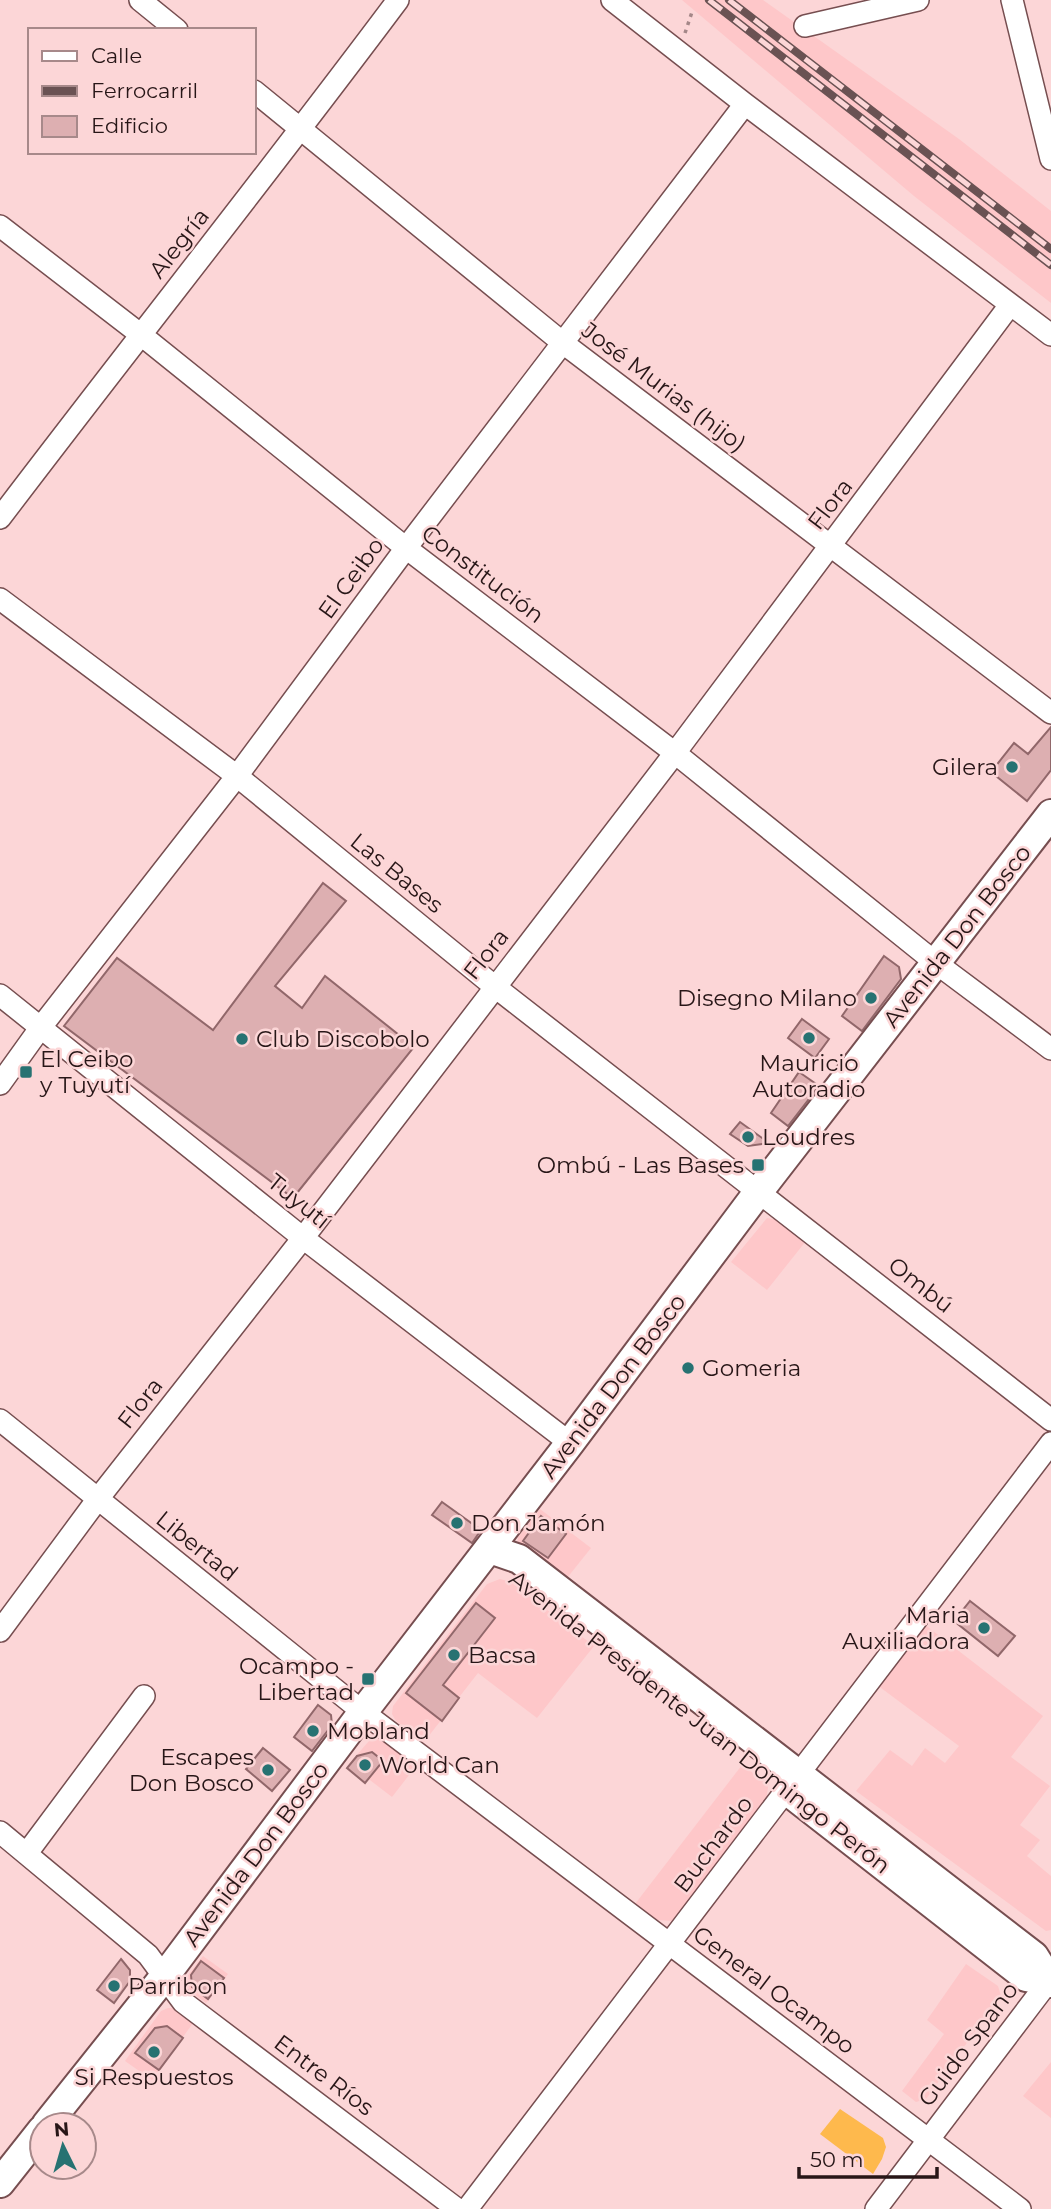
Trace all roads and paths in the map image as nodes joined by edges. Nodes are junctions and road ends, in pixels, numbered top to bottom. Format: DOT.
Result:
graph roads {
  1 [pos="140,0"];
  2 [pos="398,0"];
  3 [pos="612,0"];
  4 [pos="918,0"];
  5 [pos="1012,0"];
  6 [pos="804,26"];
  7 [pos="175,28"];
  8 [pos="256,93"];
  9 [pos="745,104"];
  10 [pos="302,129"];
  11 [pos="1051,159"];
  12 [pos="0,226"];
  13 [pos="1010,305"];
  14 [pos="139,334"];
  15 [pos="1051,335"];
  16 [pos="563,343"];
  17 [pos="0,517"];
  18 [pos="830,547"];
  19 [pos="406,548"];
  20 [pos="0,598"];
  21 [pos="1051,713"];
  22 [pos="675,753"];
  23 [pos="237,776"];
  24 [pos="1051,814"];
  25 [pos="936,963"];
  26 [pos="494,986"];
  27 [pos="0,995"];
  28 [pos="41,1027"];
  29 [pos="1051,1049"];
  30 [pos="0,1084"];
  31 [pos="759,1191"];
  32 [pos="303,1238"];
  33 [pos="0,1420"];
  34 [pos="1051,1420"];
  35 [pos="570,1443"];
  36 [pos="1051,1443"];
  37 [pos="97,1500"];
  38 [pos="490,1549"];
  39 [pos="0,1631"];
  40 [pos="144,1696"];
  41 [pos="363,1712"];
  42 [pos="793,1783"];
  43 [pos="0,1832"];
  44 [pos="27,1853"];
  45 [pos="670,1945"];
  46 [pos="164,1977"];
  47 [pos="1050,1981"];
  48 [pos="57,2111"];
  49 [pos="928,2140"];
  50 [pos="28,2148"];
  51 [pos="0,2183"];
  52 [pos="457,2209"];
  53 [pos="467,2209"];
  54 [pos="876,2209"];
  55 [pos="1020,2209"];
  1 -- 7 [label="street"];
  2 -- 10 [label="street, Alegría"];
  3 -- 9 [label="street"];
  4 -- 6 [label="street"];
  5 -- 11 [label="street"];
  8 -- 10 [label="street, José Murias (hijo)"];
  9 -- 13 [label="street"];
  9 -- 16 [label="street, El Ceibo"];
  10 -- 14 [label="street, Alegría"];
  10 -- 16 [label="street, José Murias (hijo)"];
  12 -- 14 [label="street, Constitución"];
  13 -- 15 [label="street"];
  13 -- 18 [label="street, Flora"];
  14 -- 17 [label="street, Alegría"];
  14 -- 19 [label="street, Constitución"];
  16 -- 18 [label="street, José Murias (hijo)"];
  16 -- 19 [label="street, El Ceibo"];
  18 -- 21 [label="street, José Murias (hijo)"];
  18 -- 22 [label="street, Flora"];
  19 -- 22 [label="street, Constitución"];
  19 -- 23 [label="street, El Ceibo"];
  20 -- 23 [label="street, Las Bases"];
  22 -- 25 [label="street, Constitución"];
  22 -- 26 [label="street, Flora"];
  23 -- 26 [label="street, Las Bases"];
  23 -- 28 [label="street, El Ceibo"];
  24 -- 25 [label="main road, Avenida Don Bosco"];
  25 -- 29 [label="street, Constitución"];
  25 -- 31 [label="main road, Avenida Don Bosco"];
  26 -- 31 [label="street, Las Bases"];
  26 -- 32 [label="street, Flora"];
  27 -- 28 [label="street, Tuyutí"];
  28 -- 30 [label="street, El Ceibo"];
  28 -- 32 [label="street, Tuyutí"];
  31 -- 34 [label="street, Ombú"];
  31 -- 35 [label="main road, Avenida Don Bosco"];
  32 -- 35 [label="street, Tuyutí"];
  32 -- 37 [label="street, Flora"];
  33 -- 37 [label="street, Libertad"];
  35 -- 38 [label="main road, Avenida Don Bosco"];
  36 -- 42 [label="street, Buchardo"];
  37 -- 39 [label="street, Flora"];
  37 -- 41 [label="street, Libertad"];
  38 -- 41 [label="main road, Avenida Don Bosco"];
  38 -- 42 [label="main road, Avenida Presidente Juan Domingo Perón"];
  40 -- 44 [label="street"];
  41 -- 45 [label="street, General Ocampo"];
  41 -- 46 [label="main road, Avenida Don Bosco"];
  42 -- 45 [label="street, Buchardo"];
  42 -- 47 [label="main road, Avenida Presidente Juan Domingo Perón"];
  43 -- 44 [label="street, Entre Ríos"];
  44 -- 46 [label="street, Entre Ríos"];
  45 -- 49 [label="street, General Ocampo"];
  45 -- 53 [label="street, Buchardo"];
  46 -- 48 [label="main road, Avenida Don Bosco"];
  46 -- 52 [label="street, Entre Ríos"];
  47 -- 49 [label="street, Guido Spano"];
  49 -- 54 [label="street, Guido Spano"];
  49 -- 55 [label="street, General Ocampo"];
  50 -- 51 [label="main road"];
}
